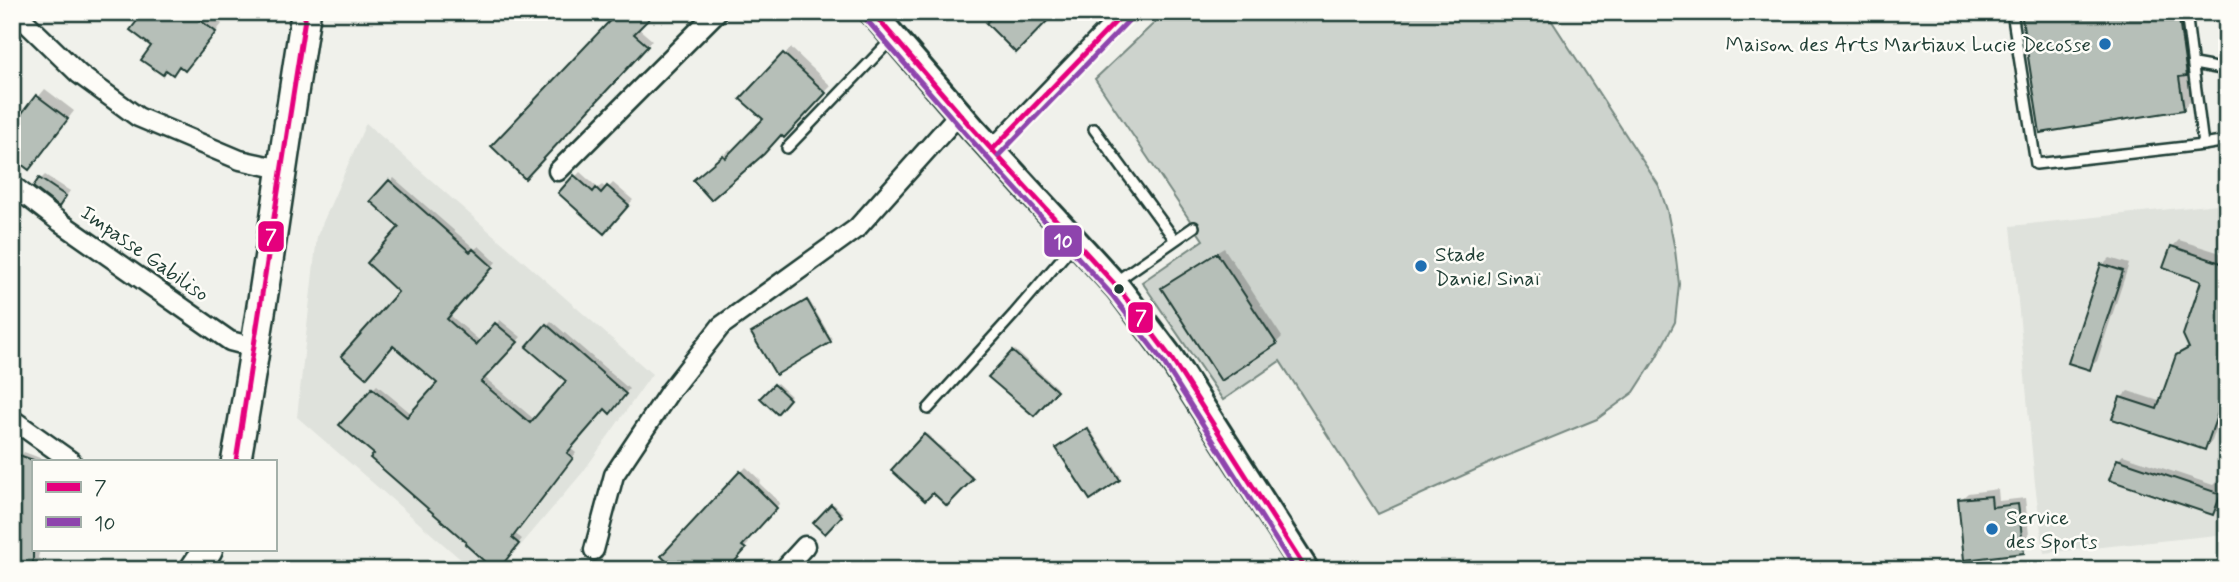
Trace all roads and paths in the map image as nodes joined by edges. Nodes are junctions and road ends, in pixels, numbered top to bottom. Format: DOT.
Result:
graph roads {
  1 [pos="15,12"];
  2 [pos="306,12"];
  3 [pos="717,12"];
  4 [pos="872,12"];
  5 [pos="1125,12"];
  6 [pos="2012,12"];
  7 [pos="2186,12"];
  8 [pos="893,38"];
  9 [pos="2194,64"];
  10 [pos="2227,70"];
  11 [pos="959,114"];
  12 [pos="1094,129"];
  13 [pos="2227,141"];
  14 [pos="2203,145"];
  15 [pos="787,148"];
  16 [pos="992,150"];
  17 [pos="281,169"];
  18 [pos="558,171"];
  19 [pos="12,185"];
  20 [pos="1194,227"];
  21 [pos="1175,240"];
  22 [pos="1076,242"];
  23 [pos="1113,283"];
  24 [pos="257,348"];
  25 [pos="928,409"];
  26 [pos="12,419"];
  27 [pos="70,460"];
  28 [pos="236,460"];
  29 [pos="805,546"];
  30 [pos="594,550"];
  31 [pos="783,570"];
  32 [pos="1306,570"];
  1 -- 17 [label="street"];
  2 -- 17 [label="main road"];
  3 -- 18 [label="street"];
  4 -- 8 [label="street"];
  5 -- 16 [label="street"];
  6 -- 14 [label="lane"];
  7 -- 9 [label="lane"];
  8 -- 11 [label="street"];
  8 -- 15 [label="lane"];
  9 -- 10 [label="lane"];
  9 -- 14 [label="lane"];
  11 -- 16 [label="street"];
  11 -- 30 [label="street"];
  12 -- 21 [label="lane"];
  13 -- 14 [label="lane"];
  16 -- 22 [label="street"];
  17 -- 24 [label="main road"];
  19 -- 24 [label="street, Impasse Gabiliso"];
  20 -- 21 [label="lane"];
  21 -- 23 [label="lane"];
  22 -- 23 [label="street"];
  22 -- 25 [label="lane"];
  23 -- 32 [label="street"];
  24 -- 28 [label="main road"];
  26 -- 27 [label="street"];
  29 -- 31 [label="street"];
}
